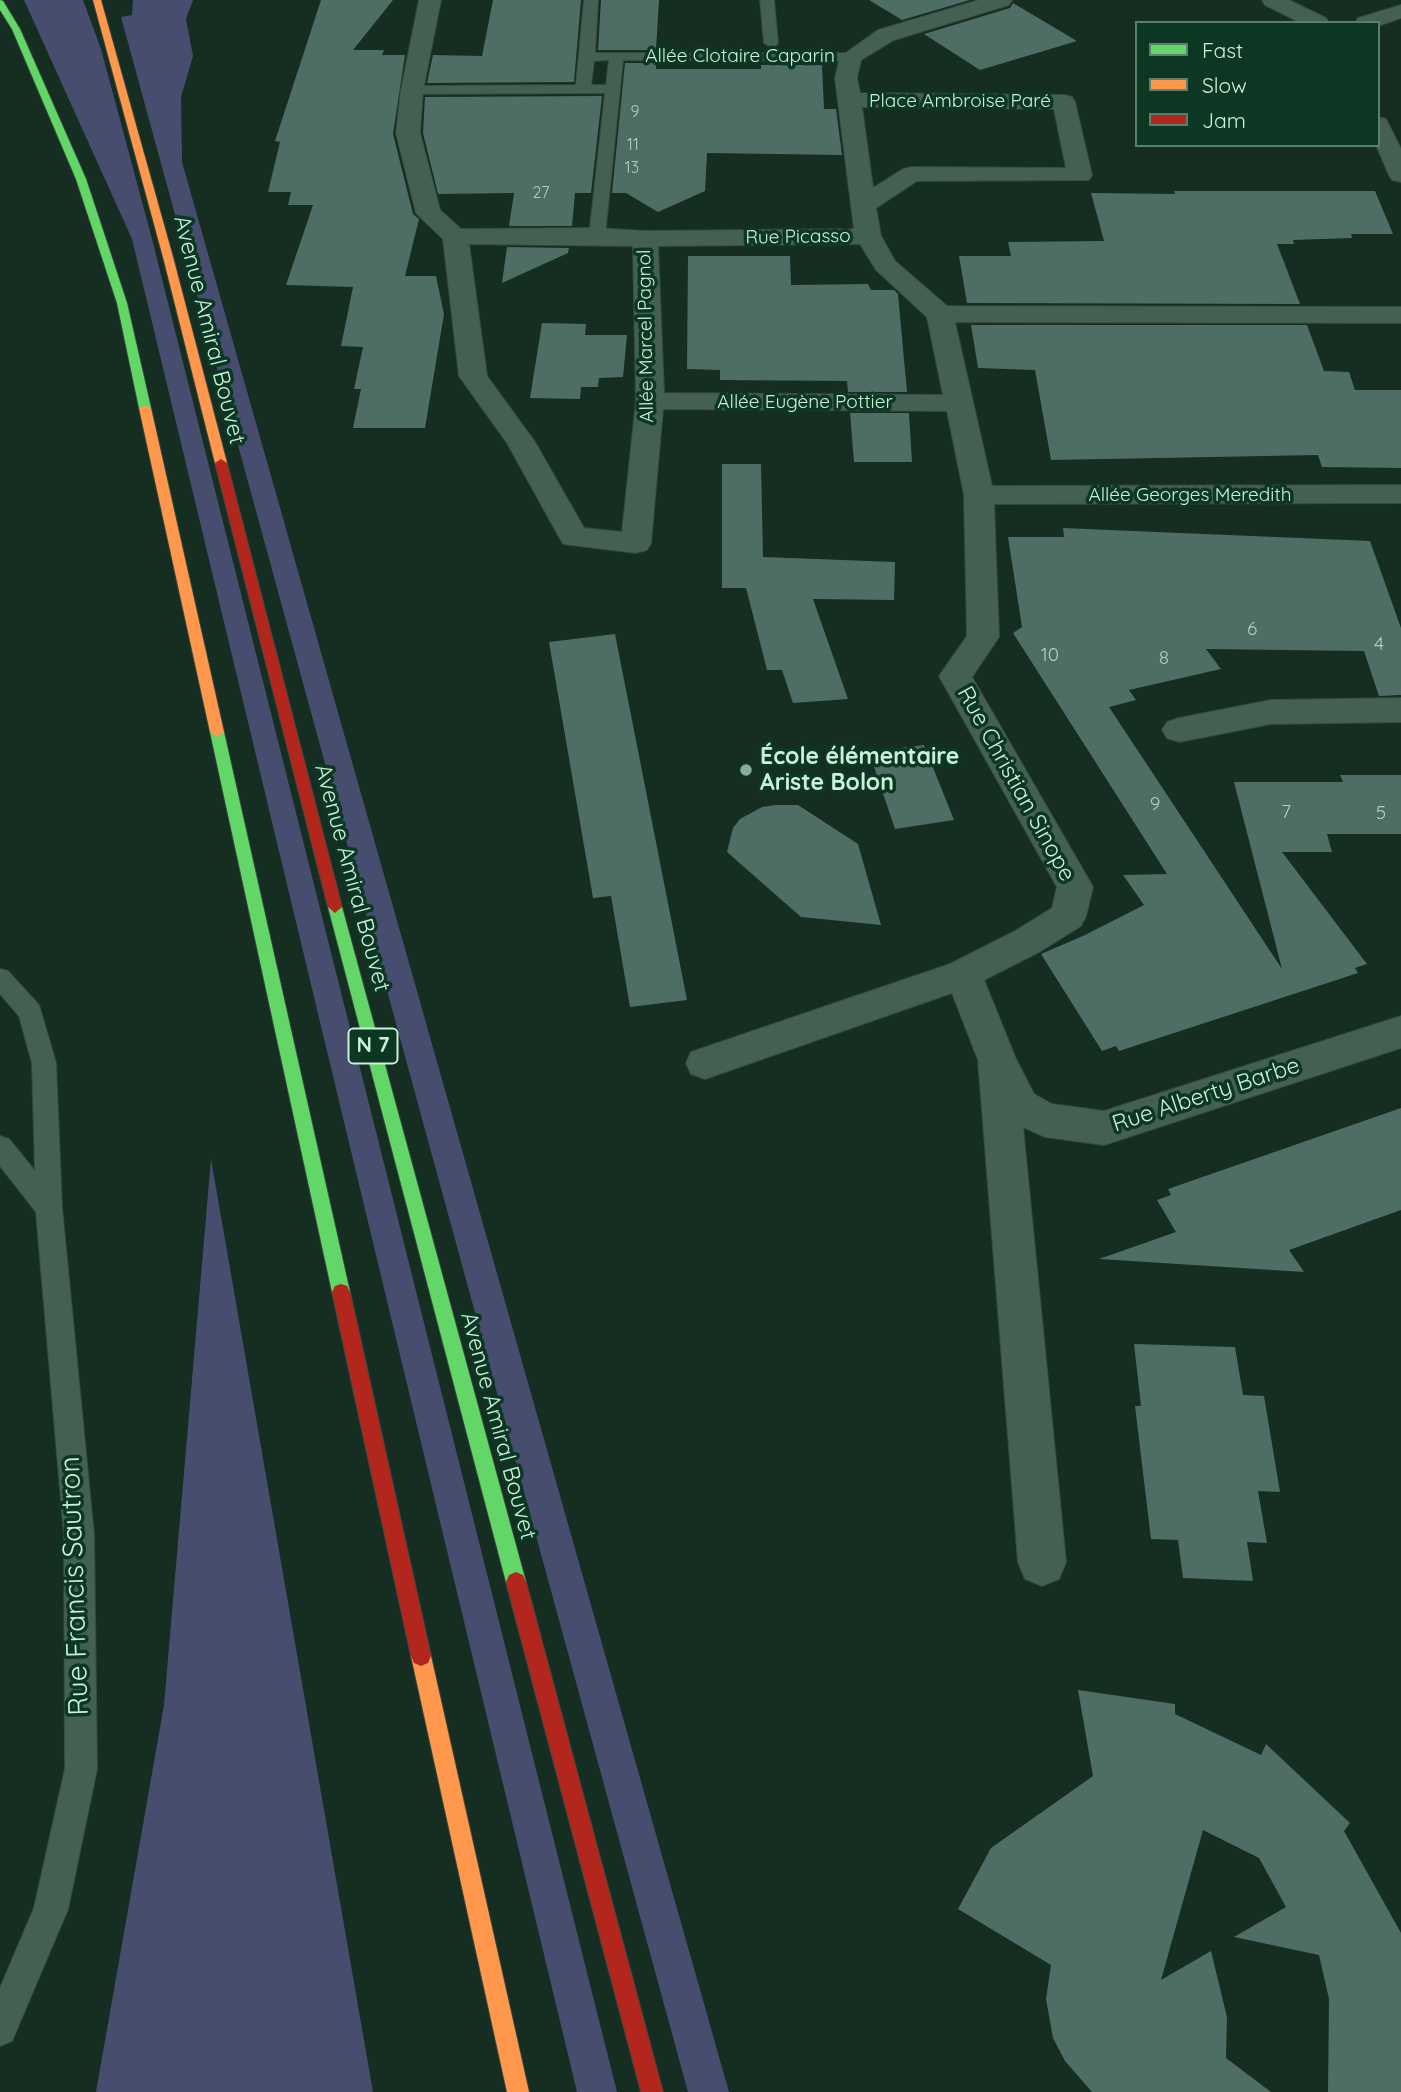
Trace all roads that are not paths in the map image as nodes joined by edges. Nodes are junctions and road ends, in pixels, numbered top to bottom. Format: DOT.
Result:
graph roads {
  1 [pos="97,0"];
  2 [pos="430,0"];
  3 [pos="591,0"];
  4 [pos="767,0"];
  5 [pos="1001,0"];
  6 [pos="1273,0"];
  7 [pos="0,3"];
  8 [pos="1401,11"];
  9 [pos="1314,21"];
  10 [pos="1372,21"];
  11 [pos="771,43"];
  12 [pos="616,56"];
  13 [pos="588,57"];
  14 [pos="851,57"];
  15 [pos="583,89"];
  16 [pos="613,89"];
  17 [pos="412,90"];
  18 [pos="849,100"];
  19 [pos="1380,128"];
  20 [pos="1399,167"];
  21 [pos="864,205"];
  22 [pos="597,236"];
  23 [pos="868,236"];
  24 [pos="455,237"];
  25 [pos="645,239"];
  26 [pos="940,314"];
  27 [pos="1401,315"];
  28 [pos="650,401"];
  29 [pos="960,403"];
  30 [pos="1401,494"];
  31 [pos="979,495"];
  32 [pos="1401,710"];
  33 [pos="1179,730"];
  34 [pos="963,974"];
  35 [pos="0,978"];
  36 [pos="0,1006"];
  37 [pos="30,1012"];
  38 [pos="1401,1031"];
  39 [pos="997,1060"];
  40 [pos="705,1063"];
  41 [pos="0,1147"];
  42 [pos="49,1208"];
  43 [pos="1042,1562"];
  44 [pos="0,2029"];
  45 [pos="518,2092"];
  46 [pos="652,2092"];
  1 -- 46 [label="main road, Avenue Amiral Bouvet / N 7"];
  2 -- 17 [label="street"];
  3 -- 13 [label="lane"];
  4 -- 11 [label="lane"];
  5 -- 14 [label="street"];
  6 -- 9 [label="street"];
  7 -- 45 [label="main road"];
  8 -- 10 [label="street"];
  12 -- 13 [label="lane, Allée Clotaire Caparin"];
  12 -- 14 [label="lane, Allée Clotaire Caparin"];
  12 -- 16 [label="lane"];
  13 -- 15 [label="lane"];
  14 -- 18 [label="street, Allée Clotaire Caparin"];
  15 -- 16 [label="lane"];
  15 -- 17 [label="lane"];
  16 -- 22 [label="lane"];
  17 -- 24 [label="street"];
  18 -- 21 [label="street, Allée Clotaire Caparin"];
  18 -- 21 [label="street, Place Ambroise Paré"];
  19 -- 20 [label="street"];
  21 -- 23 [label="street, Allée Clotaire Caparin"];
  22 -- 24 [label="street, Rue Picasso"];
  22 -- 25 [label="street, Rue Picasso"];
  23 -- 25 [label="street, Rue Picasso"];
  23 -- 26 [label="street, Rue Picasso"];
  24 -- 28 [label="street, Allée Marcel Pagnol"];
  25 -- 28 [label="street, Allée Marcel Pagnol"];
  26 -- 27 [label="street"];
  26 -- 29 [label="street, Rue Christian Sinope"];
  28 -- 29 [label="street, Allée Eugène Pottier"];
  29 -- 31 [label="street, Rue Christian Sinope"];
  30 -- 31 [label="street, Allée Georges Meredith"];
  31 -- 34 [label="street, Rue Christian Sinope"];
  32 -- 33 [label="street"];
  34 -- 39 [label="street"];
  34 -- 40 [label="street, Rue Christian Sinope"];
  35 -- 37 [label="lane"];
  36 -- 37 [label="lane"];
  37 -- 42 [label="lane, Rue Francis Sautron"];
  38 -- 39 [label="street, Rue Alberty Barbe"];
  39 -- 43 [label="street"];
  41 -- 42 [label="lane"];
  42 -- 44 [label="lane, Rue Francis Sautron"];
}
